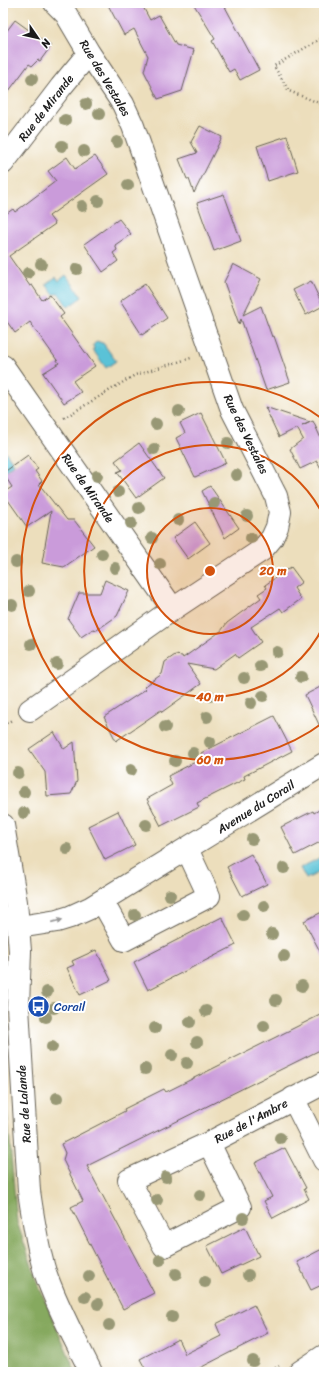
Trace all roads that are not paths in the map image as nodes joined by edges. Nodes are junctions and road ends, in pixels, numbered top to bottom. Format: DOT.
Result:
graph roads {
  1 [pos="61,7"];
  2 [pos="90,53"];
  3 [pos="3,163"];
  4 [pos="3,366"];
  5 [pos="174,609"];
  6 [pos="30,710"];
  7 [pos="324,764"];
  8 [pos="3,825"];
  9 [pos="187,850"];
  10 [pos="102,901"];
  11 [pos="19,927"];
  12 [pos="324,1083"];
  13 [pos="293,1098"];
  14 [pos="209,1143"];
  15 [pos="324,1160"];
  16 [pos="324,1356"];
  17 [pos="92,1372"];
  18 [pos="300,1372"];
  1 -- 2 [label="street, Rue des Vestales"];
  2 -- 3 [label="street, Rue de Mirande"];
  2 -- 5 [label="street, Rue des Vestales"];
  4 -- 5 [label="street, Rue de Mirande"];
  5 -- 6 [label="street, Rue des Vestales"];
  7 -- 9 [label="street, Avenue du Corail"];
  8 -- 11 [label="street, Rue de Lalande"];
  9 -- 10 [label="street, Avenue du Corail"];
  9 -- 10 [label="street"];
  11 -- 10 [label="street, Avenue du Corail, one-way"];
  11 -- 17 [label="street, Rue de Lalande"];
  12 -- 13 [label="street, Rue de l'Ambre"];
  13 -- 14 [label="street, Rue de l'Ambre"];
  13 -- 15 [label="street, Rue de l'Ambre"];
  14 -- 14 [label="street, Rue de l'Ambre"];
  16 -- 18 [label="street"];
}
